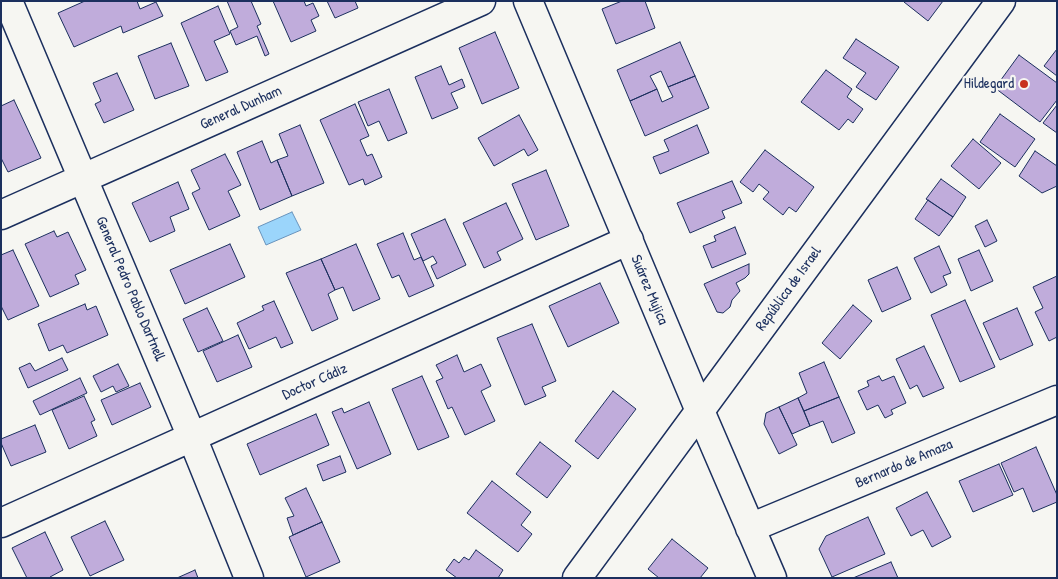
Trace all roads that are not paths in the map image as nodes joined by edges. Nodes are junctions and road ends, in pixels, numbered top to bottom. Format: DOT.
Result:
graph roads {
  1 [pos="8,1"];
  2 [pos="481,1"];
  3 [pos="528,1"];
  4 [pos="1001,1"];
  5 [pos="83,179"];
  6 [pos="1,215"];
  7 [pos="629,240"];
  8 [pos="1057,400"];
  9 [pos="700,411"];
  10 [pos="192,437"];
  11 [pos="1,523"];
  12 [pos="750,528"];
  13 [pos="249,578"];
  14 [pos="577,578"];
  15 [pos="772,578"];
  1 -- 5 [label="street, General Pedro Pablo Dartnell"];
  2 -- 5 [label="street, General Dunham"];
  3 -- 7 [label="street, Suárez Mujica"];
  4 -- 9 [label="street, República de Israel"];
  5 -- 6 [label="street, General Dunham"];
  5 -- 10 [label="street, General Pedro Pablo Dartnell"];
  7 -- 9 [label="street, Suárez Mujica"];
  7 -- 10 [label="street, Doctor Cádiz"];
  8 -- 12 [label="street, Bernardo de Amaza"];
  9 -- 12 [label="street, Suárez Mujica"];
  9 -- 14 [label="street, República de Israel"];
  10 -- 11 [label="street, Doctor Cádiz"];
  10 -- 13 [label="street, General Pedro Pablo Dartnell"];
  12 -- 15 [label="street, Suárez Mujica"];
}
